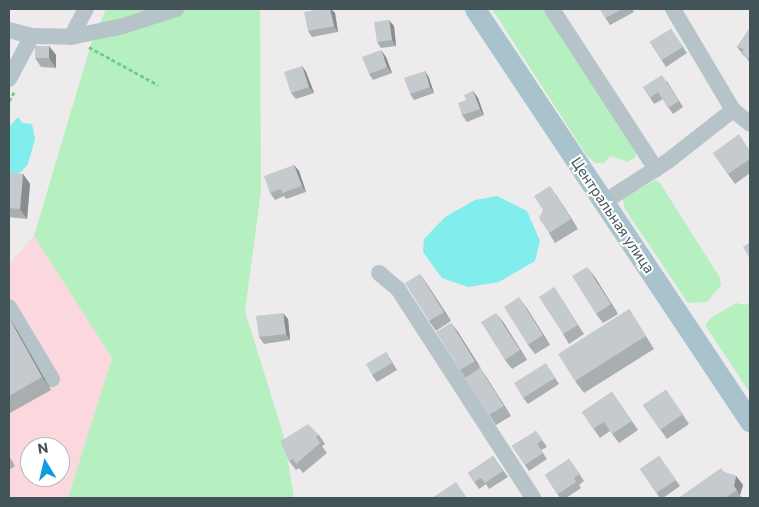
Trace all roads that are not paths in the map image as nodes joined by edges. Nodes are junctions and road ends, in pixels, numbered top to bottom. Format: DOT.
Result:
graph roads {
  1 [pos="86,9"];
  2 [pos="176,9"];
  3 [pos="475,9"];
  4 [pos="552,9"];
  5 [pos="673,9"];
  6 [pos="9,30"];
  7 [pos="32,36"];
  8 [pos="71,37"];
  9 [pos="9,79"];
  10 [pos="733,110"];
  11 [pos="750,124"];
  12 [pos="656,169"];
  13 [pos="604,202"];
  14 [pos="378,273"];
  15 [pos="9,307"];
  16 [pos="52,379"];
  17 [pos="750,422"];
  18 [pos="533,498"];
  1 -- 8 [label="street"];
  2 -- 8 [label="street"];
  3 -- 13 [label="main road, Центральная улица"];
  4 -- 12 [label="street"];
  5 -- 10 [label="street"];
  6 -- 7 [label="street"];
  7 -- 8 [label="street"];
  7 -- 9 [label="street"];
  10 -- 11 [label="street"];
  10 -- 12 [label="street"];
  12 -- 13 [label="street"];
  13 -- 17 [label="main road, Центральная улица"];
  14 -- 18 [label="street"];
  15 -- 16 [label="street"];
}
